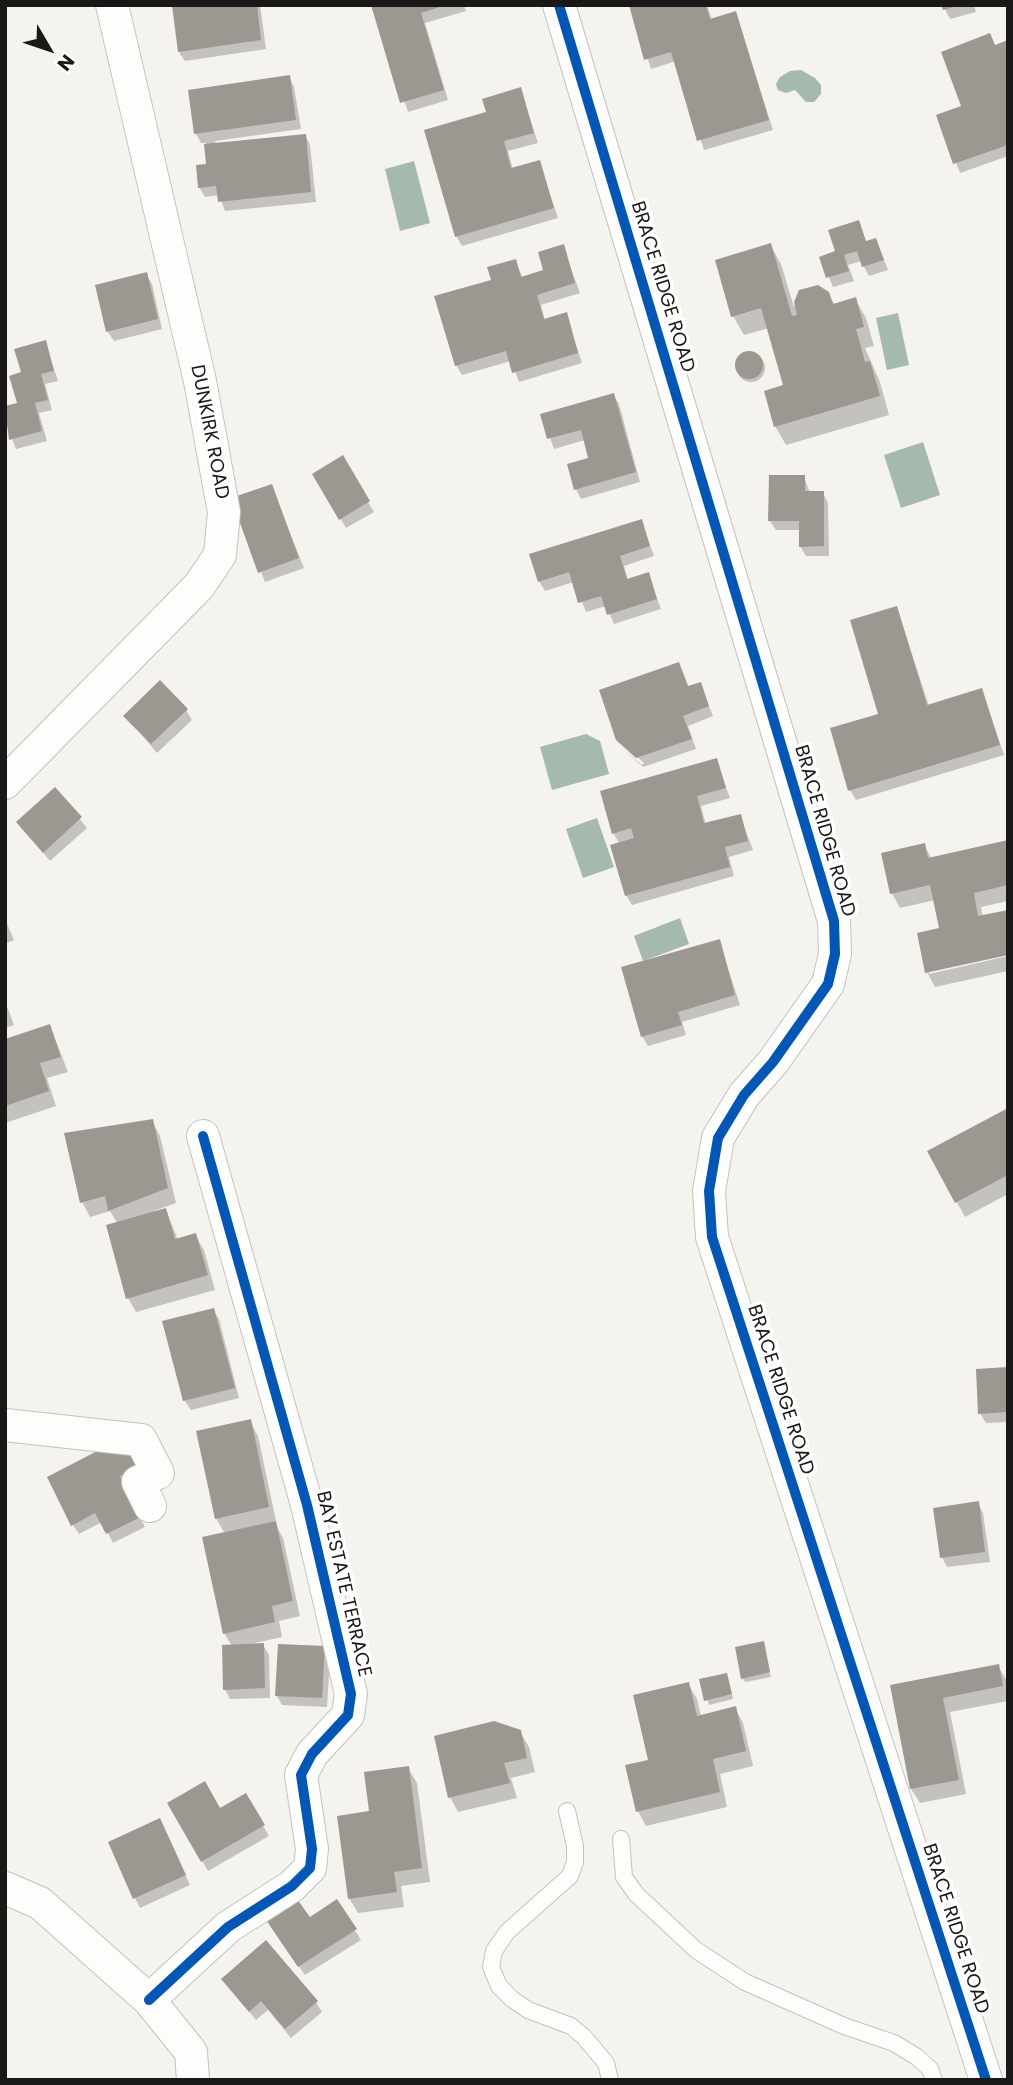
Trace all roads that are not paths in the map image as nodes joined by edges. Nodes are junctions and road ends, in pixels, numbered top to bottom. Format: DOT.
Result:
graph roads {
  1 [pos="112,5"];
  2 [pos="559,5"];
  3 [pos="5,783"];
  4 [pos="204,1136"];
  5 [pos="5,1425"];
  6 [pos="150,1506"];
  7 [pos="567,1811"];
  8 [pos="621,1839"];
  9 [pos="5,1888"];
  10 [pos="149,2000"];
  11 [pos="193,2080"];
  12 [pos="610,2080"];
  13 [pos="934,2080"];
  14 [pos="986,2080"];
  1 -- 3 [label="street, DUNKIRK ROAD"];
  2 -- 14 [label="street, BRACE RIDGE ROAD"];
  4 -- 10 [label="street, BAY ESTATE TERRACE"];
  5 -- 6 [label="street"];
  7 -- 12 [label="lane"];
  8 -- 13 [label="lane"];
  9 -- 10 [label="street"];
  10 -- 11 [label="street"];
}
